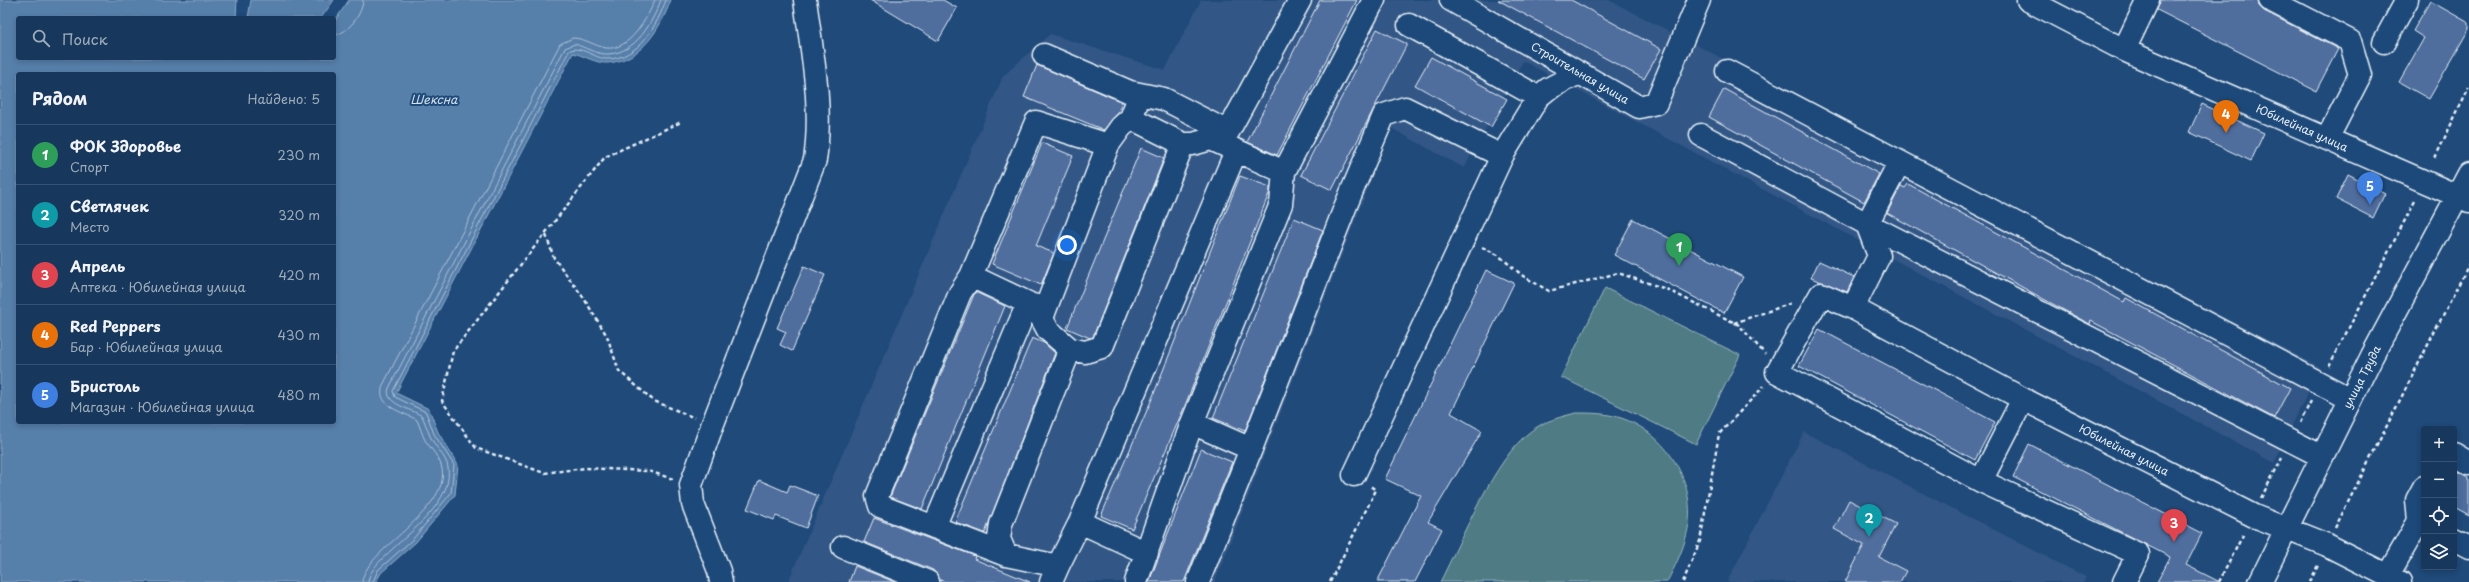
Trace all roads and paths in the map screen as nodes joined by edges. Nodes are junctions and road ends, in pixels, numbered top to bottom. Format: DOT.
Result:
graph roads {
  1 [pos="805,0"];
  2 [pos="1300,0"];
  3 [pos="1374,0"];
  4 [pos="1451,0"];
  5 [pos="1699,0"];
  6 [pos="2028,0"];
  7 [pos="2148,0"];
  8 [pos="2270,0"];
  9 [pos="2407,0"];
  10 [pos="1409,25"];
  11 [pos="2384,42"];
  12 [pos="2124,50"];
  13 [pos="1044,55"];
  14 [pos="1727,71"];
  15 [pos="1579,72"];
  16 [pos="2469,88"];
  17 [pos="1139,94"];
  18 [pos="1538,97"];
  19 [pos="1131,118"];
  20 [pos="681,122"];
  21 [pos="1701,135"];
  22 [pos="2327,139"];
  23 [pos="1225,141"];
  24 [pos="1184,144"];
  25 [pos="1108,145"];
  26 [pos="1502,156"];
  27 [pos="2435,158"];
  28 [pos="1899,163"];
  29 [pos="1284,172"];
  30 [pos="2469,174"];
  31 [pos="2463,198"];
  32 [pos="1867,224"];
  33 [pos="545,234"];
  34 [pos="1464,237"];
  35 [pos="2469,264"];
  36 [pos="971,276"];
  37 [pos="1821,294"];
  38 [pos="1037,306"];
  39 [pos="1854,308"];
  40 [pos="1734,323"];
  41 [pos="1070,349"];
  42 [pos="1777,372"];
  43 [pos="2022,399"];
  44 [pos="2350,399"];
  45 [pos="1192,423"];
  46 [pos="712,426"];
  47 [pos="1251,449"];
  48 [pos="2321,456"];
  49 [pos="2457,456"];
  50 [pos="2469,462"];
  51 [pos="1354,475"];
  52 [pos="1981,481"];
  53 [pos="691,485"];
  54 [pos="2421,493"];
  55 [pos="2421,518"];
  56 [pos="1080,522"];
  57 [pos="2421,524"];
  58 [pos="934,527"];
  59 [pos="2286,529"];
  60 [pos="2457,541"];
  61 [pos="2327,545"];
  62 [pos="843,547"];
  63 [pos="2469,547"];
  64 [pos="1147,553"];
  65 [pos="1006,555"];
  66 [pos="1055,574"];
  67 [pos="2394,579"];
  68 [pos="721,582"];
  69 [pos="928,582"];
  70 [pos="1136,582"];
  71 [pos="1198,582"];
  72 [pos="1330,582"];
  73 [pos="1683,582"];
  74 [pos="2124,582"];
  75 [pos="2260,582"];
  76 [pos="2310,582"];
  1 -- 46 [label="street"];
  2 -- 23 [label="street"];
  3 -- 29 [label="street"];
  4 -- 15 [label="street, Строительная улица"];
  5 -- 15 [label="street, Строительная улица"];
  6 -- 12 [label="street, Юбилейная улица"];
  7 -- 12 [label="street"];
  8 -- 22 [label="street"];
  9 -- 11 [label="street"];
  10 -- 18 [label="street"];
  12 -- 22 [label="street, Юбилейная улица"];
  13 -- 17 [label="street"];
  14 -- 28 [label="street"];
  15 -- 18 [label="street"];
  16 -- 27 [label="path"];
  17 -- 19 [label="street"];
  17 -- 23 [label="street"];
  18 -- 26 [label="street"];
  19 -- 24 [label="street"];
  19 -- 25 [label="street"];
  20 -- 33 [label="path"];
  21 -- 32 [label="street"];
  22 -- 31 [label="street, Юбилейная улица"];
  23 -- 24 [label="street"];
  23 -- 29 [label="street"];
  23 -- 56 [label="street"];
  24 -- 41 [label="street"];
  25 -- 36 [label="street"];
  25 -- 38 [label="street"];
  26 -- 34 [label="street"];
  26 -- 47 [label="street"];
  28 -- 32 [label="street"];
  28 -- 44 [label="street"];
  29 -- 45 [label="street"];
  30 -- 31 [label="street, улица Труда"];
  31 -- 44 [label="street, улица Труда"];
  32 -- 39 [label="street"];
  32 -- 48 [label="street"];
  33 -- 46 [label="path"];
  33 -- 53 [label="path"];
  34 -- 40 [label="path"];
  34 -- 51 [label="street"];
  35 -- 61 [label="path"];
  36 -- 38 [label="street"];
  36 -- 58 [label="street"];
  37 -- 39 [label="street, Юбилейная улица"];
  37 -- 40 [label="path"];
  37 -- 42 [label="street"];
  38 -- 41 [label="street"];
  38 -- 58 [label="street"];
  39 -- 43 [label="street, Юбилейная улица"];
  40 -- 42 [label="path"];
  41 -- 65 [label="street"];
  42 -- 52 [label="street"];
  42 -- 73 [label="path"];
  43 -- 52 [label="street"];
  43 -- 59 [label="street, Юбилейная улица"];
  44 -- 48 [label="street, улица Труда"];
  45 -- 47 [label="street"];
  45 -- 64 [label="street"];
  46 -- 53 [label="street"];
  47 -- 71 [label="street"];
  48 -- 59 [label="street, улица Труда"];
  49 -- 50 [label="street"];
  51 -- 72 [label="path"];
  52 -- 74 [label="street"];
  53 -- 68 [label="street"];
  54 -- 55 [label="street"];
  56 -- 64 [label="street"];
  56 -- 66 [label="street"];
  57 -- 67 [label="street"];
  58 -- 65 [label="street"];
  59 -- 61 [label="street, Юбилейная улица"];
  59 -- 75 [label="street, улица Труда"];
  60 -- 63 [label="street"];
  61 -- 67 [label="street, Юбилейная улица"];
  61 -- 76 [label="path"];
  62 -- 69 [label="street"];
  64 -- 70 [label="street"];
  65 -- 66 [label="street"];
}
